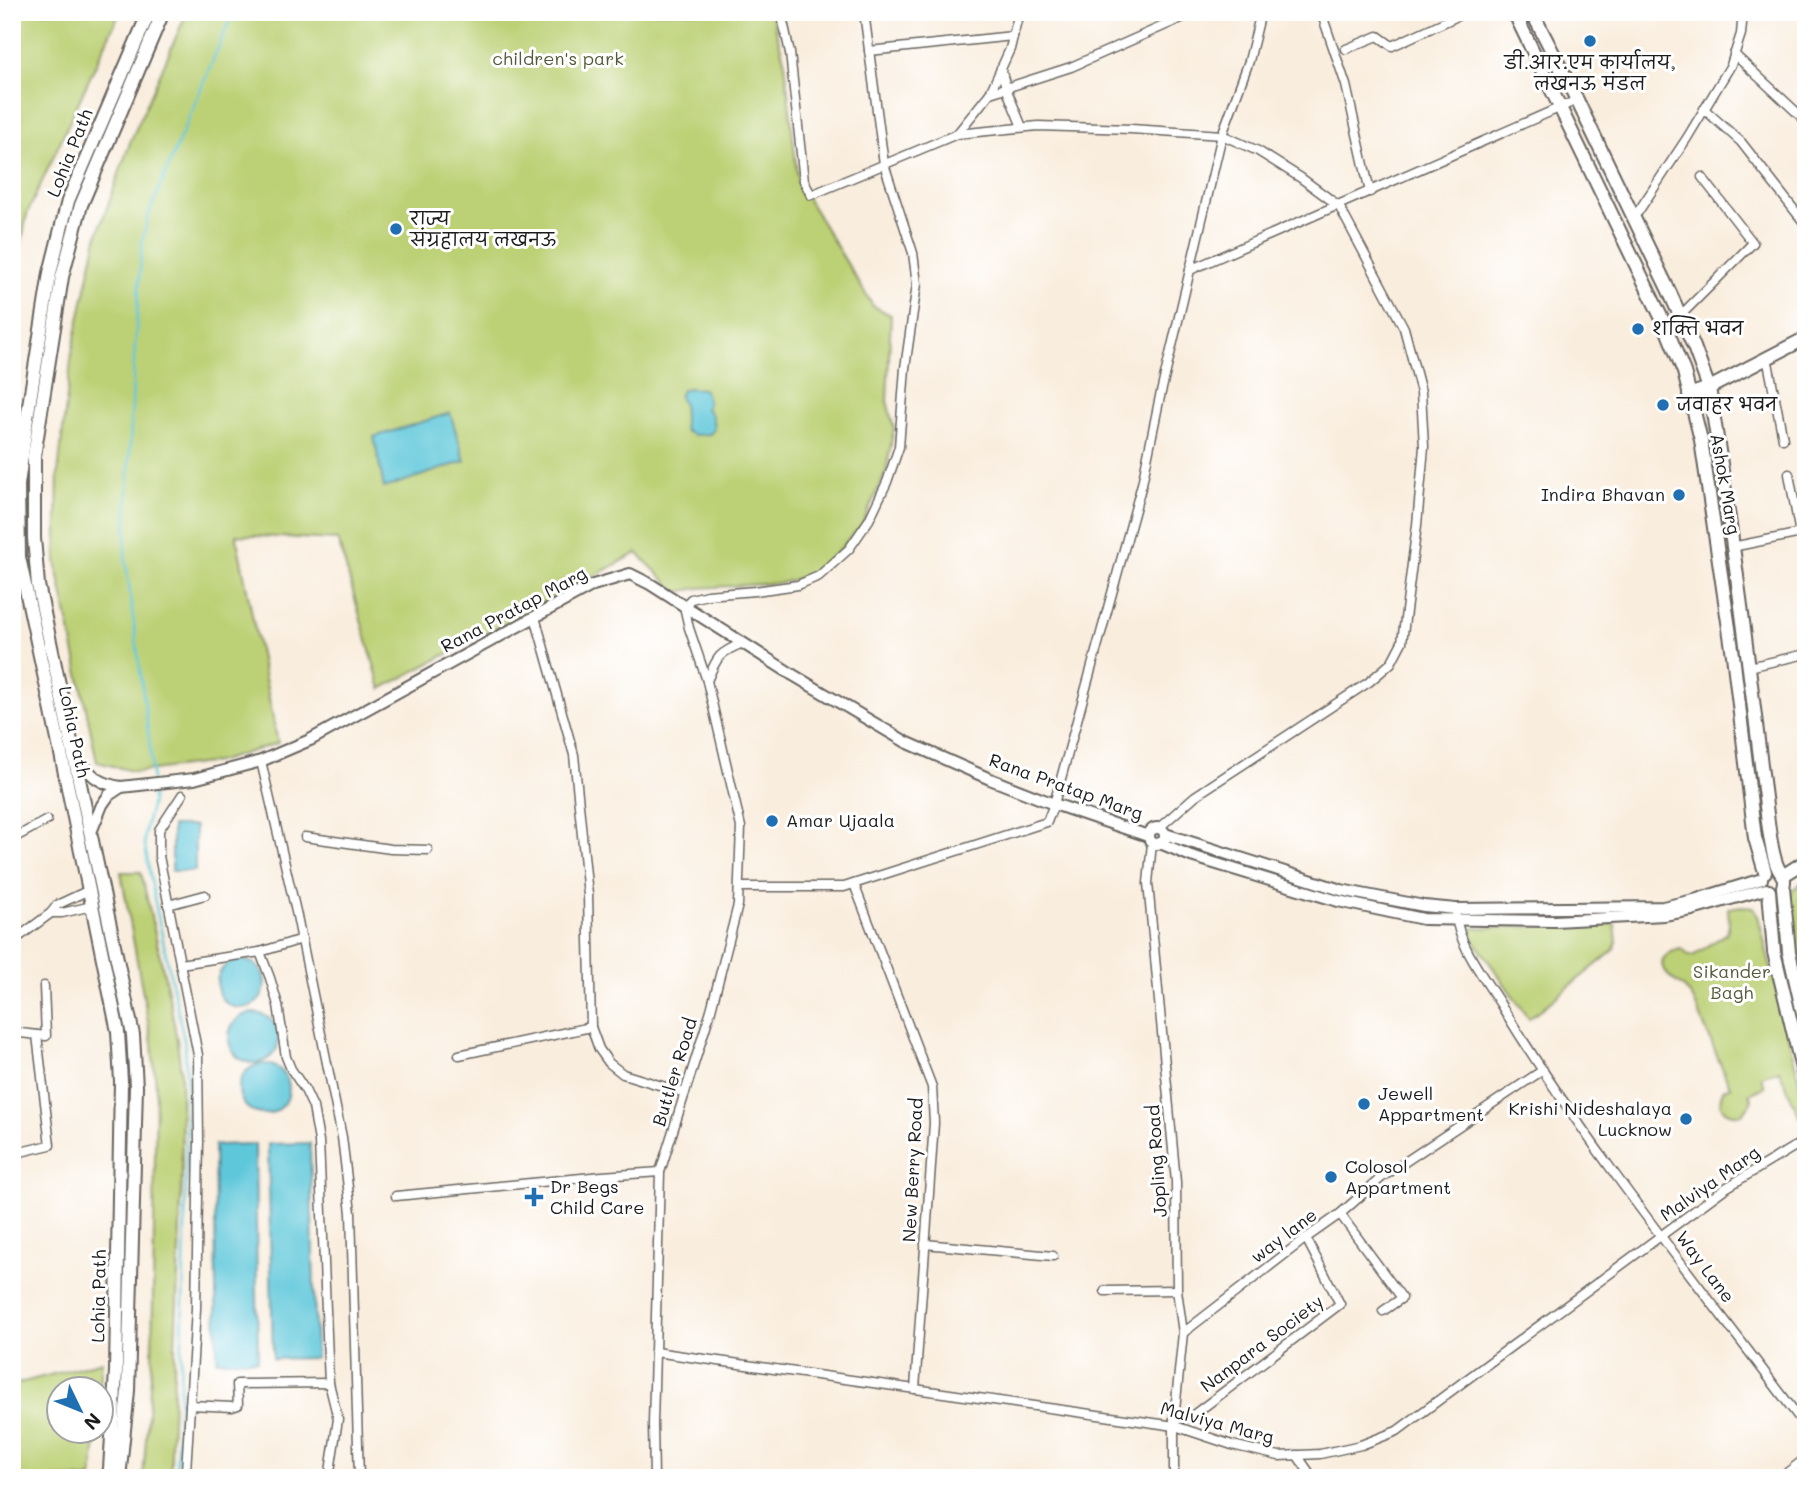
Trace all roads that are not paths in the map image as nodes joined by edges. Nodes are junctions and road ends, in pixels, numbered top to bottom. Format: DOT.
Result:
graph roads {
  1 [pos="149,12"];
  2 [pos="163,12"];
  3 [pos="781,12"];
  4 [pos="864,12"];
  5 [pos="1020,12"];
  6 [pos="1195,12"];
  7 [pos="1261,12"];
  8 [pos="1321,12"];
  9 [pos="1466,12"];
  10 [pos="1514,12"];
  11 [pos="1532,12"];
  12 [pos="1743,12"];
  13 [pos="1013,36"];
  14 [pos="1346,49"];
  15 [pos="869,51"];
  16 [pos="1734,54"];
  17 [pos="1001,68"];
  18 [pos="1006,88"];
  19 [pos="990,93"];
  20 [pos="1577,100"];
  21 [pos="1562,108"];
  22 [pos="1704,109"];
  23 [pos="1806,121"];
  24 [pos="1022,127"];
  25 [pos="957,134"];
  26 [pos="1222,135"];
  27 [pos="884,164"];
  28 [pos="1702,177"];
  29 [pos="1370,192"];
  30 [pos="1339,206"];
  31 [pos="1632,217"];
  32 [pos="1806,225"];
  33 [pos="1189,270"];
  34 [pos="1680,316"];
  35 [pos="1806,338"];
  36 [pos="1767,357"];
  37 [pos="1709,388"];
  38 [pos="1689,395"];
  39 [pos="1783,439"];
  40 [pos="1789,474"];
  41 [pos="1803,533"];
  42 [pos="1732,547"];
  43 [pos="684,606"];
  44 [pos="535,617"];
  45 [pos="743,643"];
  46 [pos="1806,654"];
  47 [pos="1749,667"];
  48 [pos="707,681"];
  49 [pos="75,756"];
  50 [pos="261,761"];
  51 [pos="124,786"];
  52 [pos="182,795"];
  53 [pos="1054,804"];
  54 [pos="47,820"];
  55 [pos="91,832"];
  56 [pos="305,837"];
  57 [pos="1157,837"];
  58 [pos="12,839"];
  59 [pos="428,850"];
  60 [pos="1806,862"];
  61 [pos="1782,877"];
  62 [pos="1765,883"];
  63 [pos="854,884"];
  64 [pos="739,887"];
  65 [pos="89,890"];
  66 [pos="205,895"];
  67 [pos="168,905"];
  68 [pos="92,906"];
  69 [pos="51,913"];
  70 [pos="1456,914"];
  71 [pos="302,939"];
  72 [pos="12,942"];
  73 [pos="260,952"];
  74 [pos="180,964"];
  75 [pos="44,986"];
  76 [pos="1806,1026"];
  77 [pos="591,1027"];
  78 [pos="12,1032"];
  79 [pos="37,1035"];
  80 [pos="459,1055"];
  81 [pos="1543,1070"];
  82 [pos="1806,1085"];
  83 [pos="685,1093"];
  84 [pos="1806,1142"];
  85 [pos="12,1154"];
  86 [pos="660,1172"];
  87 [pos="396,1196"];
  88 [pos="1340,1214"];
  89 [pos="1662,1236"];
  90 [pos="1306,1238"];
  91 [pos="925,1244"];
  92 [pos="1053,1255"];
  93 [pos="1177,1290"];
  94 [pos="1105,1291"];
  95 [pos="1382,1311"];
  96 [pos="1183,1333"];
  97 [pos="655,1352"];
  98 [pos="329,1383"];
  99 [pos="915,1389"];
  100 [pos="190,1405"];
  101 [pos="1175,1423"];
  102 [pos="1806,1427"];
  103 [pos="1297,1455"];
  104 [pos="1806,1458"];
  105 [pos="108,1478"];
  106 [pos="119,1478"];
  107 [pos="190,1478"];
  108 [pos="329,1478"];
  109 [pos="359,1478"];
  110 [pos="654,1478"];
  111 [pos="1174,1478"];
  112 [pos="1313,1478"];
  113 [pos="1780,1478"];
  1 -- 65 [label="main road, Lohia Path"];
  2 -- 49 [label="main road, Lohia Path"];
  3 -- 27 [label="street"];
  4 -- 15 [label="street"];
  5 -- 13 [label="street"];
  6 -- 18 [label="street"];
  7 -- 26 [label="street"];
  8 -- 29 [label="street"];
  9 -- 14 [label="street"];
  10 -- 21 [label="main road, Ashok Marg"];
  11 -- 20 [label="main road, Ashok Marg"];
  12 -- 16 [label="street"];
  13 -- 15 [label="street"];
  13 -- 17 [label="street"];
  15 -- 27 [label="street"];
  16 -- 22 [label="street"];
  16 -- 23 [label="street"];
  17 -- 18 [label="street"];
  17 -- 19 [label="street"];
  18 -- 19 [label="street"];
  18 -- 24 [label="street"];
  19 -- 25 [label="street"];
  20 -- 21 [label="street"];
  20 -- 31 [label="main road, Ashok Marg"];
  21 -- 29 [label="street"];
  21 -- 38 [label="main road, Ashok Marg"];
  22 -- 31 [label="street"];
  22 -- 32 [label="street"];
  24 -- 25 [label="street"];
  24 -- 26 [label="street"];
  25 -- 27 [label="street"];
  26 -- 30 [label="street"];
  26 -- 33 [label="street"];
  27 -- 43 [label="street"];
  28 -- 34 [label="street"];
  29 -- 30 [label="street"];
  30 -- 33 [label="street"];
  30 -- 57 [label="street"];
  31 -- 34 [label="main road, Ashok Marg"];
  33 -- 53 [label="street"];
  34 -- 37 [label="main road, Ashok Marg"];
  35 -- 36 [label="main road"];
  36 -- 37 [label="main road"];
  36 -- 39 [label="street"];
  37 -- 38 [label="main road"];
  37 -- 42 [label="main road, Ashok Marg"];
  38 -- 62 [label="main road, Ashok Marg"];
  40 -- 41 [label="street"];
  41 -- 42 [label="street"];
  42 -- 47 [label="main road, Ashok Marg"];
  43 -- 44 [label="street, Rana Pratap Marg"];
  43 -- 45 [label="street, Rana Pratap Marg"];
  43 -- 48 [label="street, Buttler Road"];
  44 -- 50 [label="street, Rana Pratap Marg"];
  44 -- 77 [label="street"];
  45 -- 48 [label="street"];
  45 -- 53 [label="street, Rana Pratap Marg"];
  46 -- 47 [label="street"];
  47 -- 61 [label="main road, Ashok Marg"];
  48 -- 64 [label="street, Buttler Road"];
  49 -- 51 [label="street"];
  49 -- 55 [label="main road, Lohia Path"];
  50 -- 51 [label="street, Rana Pratap Marg"];
  50 -- 71 [label="street"];
  51 -- 55 [label="street"];
  52 -- 67 [label="street"];
  53 -- 57 [label="street, Rana Pratap Marg"];
  53 -- 63 [label="street"];
  54 -- 58 [label="street"];
  55 -- 106 [label="main road, Lohia Path"];
  56 -- 59 [label="street"];
  57 -- 70 [label="street, Rana Pratap Marg"];
  57 -- 93 [label="street, Jopling Road"];
  60 -- 61 [label="main road"];
  61 -- 62 [label="main road"];
  61 -- 62 [label="main road"];
  61 -- 76 [label="main road, Ashok Marg"];
  62 -- 70 [label="street, Rana Pratap Marg"];
  62 -- 82 [label="main road, Ashok Marg"];
  63 -- 64 [label="street"];
  63 -- 91 [label="street, New Berry Road"];
  64 -- 83 [label="street, Buttler Road"];
  65 -- 68 [label="main road, Lohia Path"];
  65 -- 69 [label="street"];
  66 -- 67 [label="street"];
  67 -- 74 [label="street"];
  68 -- 69 [label="street"];
  68 -- 105 [label="main road, Lohia Path"];
  69 -- 72 [label="street"];
  70 -- 81 [label="street, Way Lane"];
  71 -- 73 [label="street"];
  71 -- 109 [label="street"];
  73 -- 74 [label="street"];
  73 -- 98 [label="street"];
  74 -- 100 [label="street"];
  75 -- 79 [label="street"];
  77 -- 80 [label="street"];
  77 -- 83 [label="street"];
  78 -- 79 [label="street"];
  79 -- 85 [label="street"];
  81 -- 88 [label="street, way lane"];
  81 -- 89 [label="street, Way Lane"];
  83 -- 86 [label="street, Buttler Road"];
  84 -- 89 [label="street, Malviya Marg"];
  86 -- 87 [label="street"];
  86 -- 97 [label="street, Buttler Road"];
  88 -- 90 [label="street, way lane"];
  88 -- 95 [label="street"];
  89 -- 102 [label="street, Way Lane"];
  89 -- 103 [label="street, Malviya Marg"];
  90 -- 96 [label="street, way lane"];
  90 -- 101 [label="street, Nanpara Society"];
  91 -- 92 [label="street"];
  91 -- 99 [label="street, New Berry Road"];
  93 -- 94 [label="street"];
  93 -- 96 [label="street, Jopling Road"];
  96 -- 101 [label="street, Jopling Road"];
  97 -- 99 [label="street, Malviya Marg"];
  97 -- 110 [label="street, Buttler Road"];
  98 -- 100 [label="street"];
  98 -- 108 [label="street"];
  99 -- 101 [label="street, Malviya Marg"];
  100 -- 107 [label="street"];
  101 -- 103 [label="street, Malviya Marg"];
  101 -- 111 [label="street, Jopling Road"];
  103 -- 112 [label="street"];
  104 -- 113 [label="street"];
}
